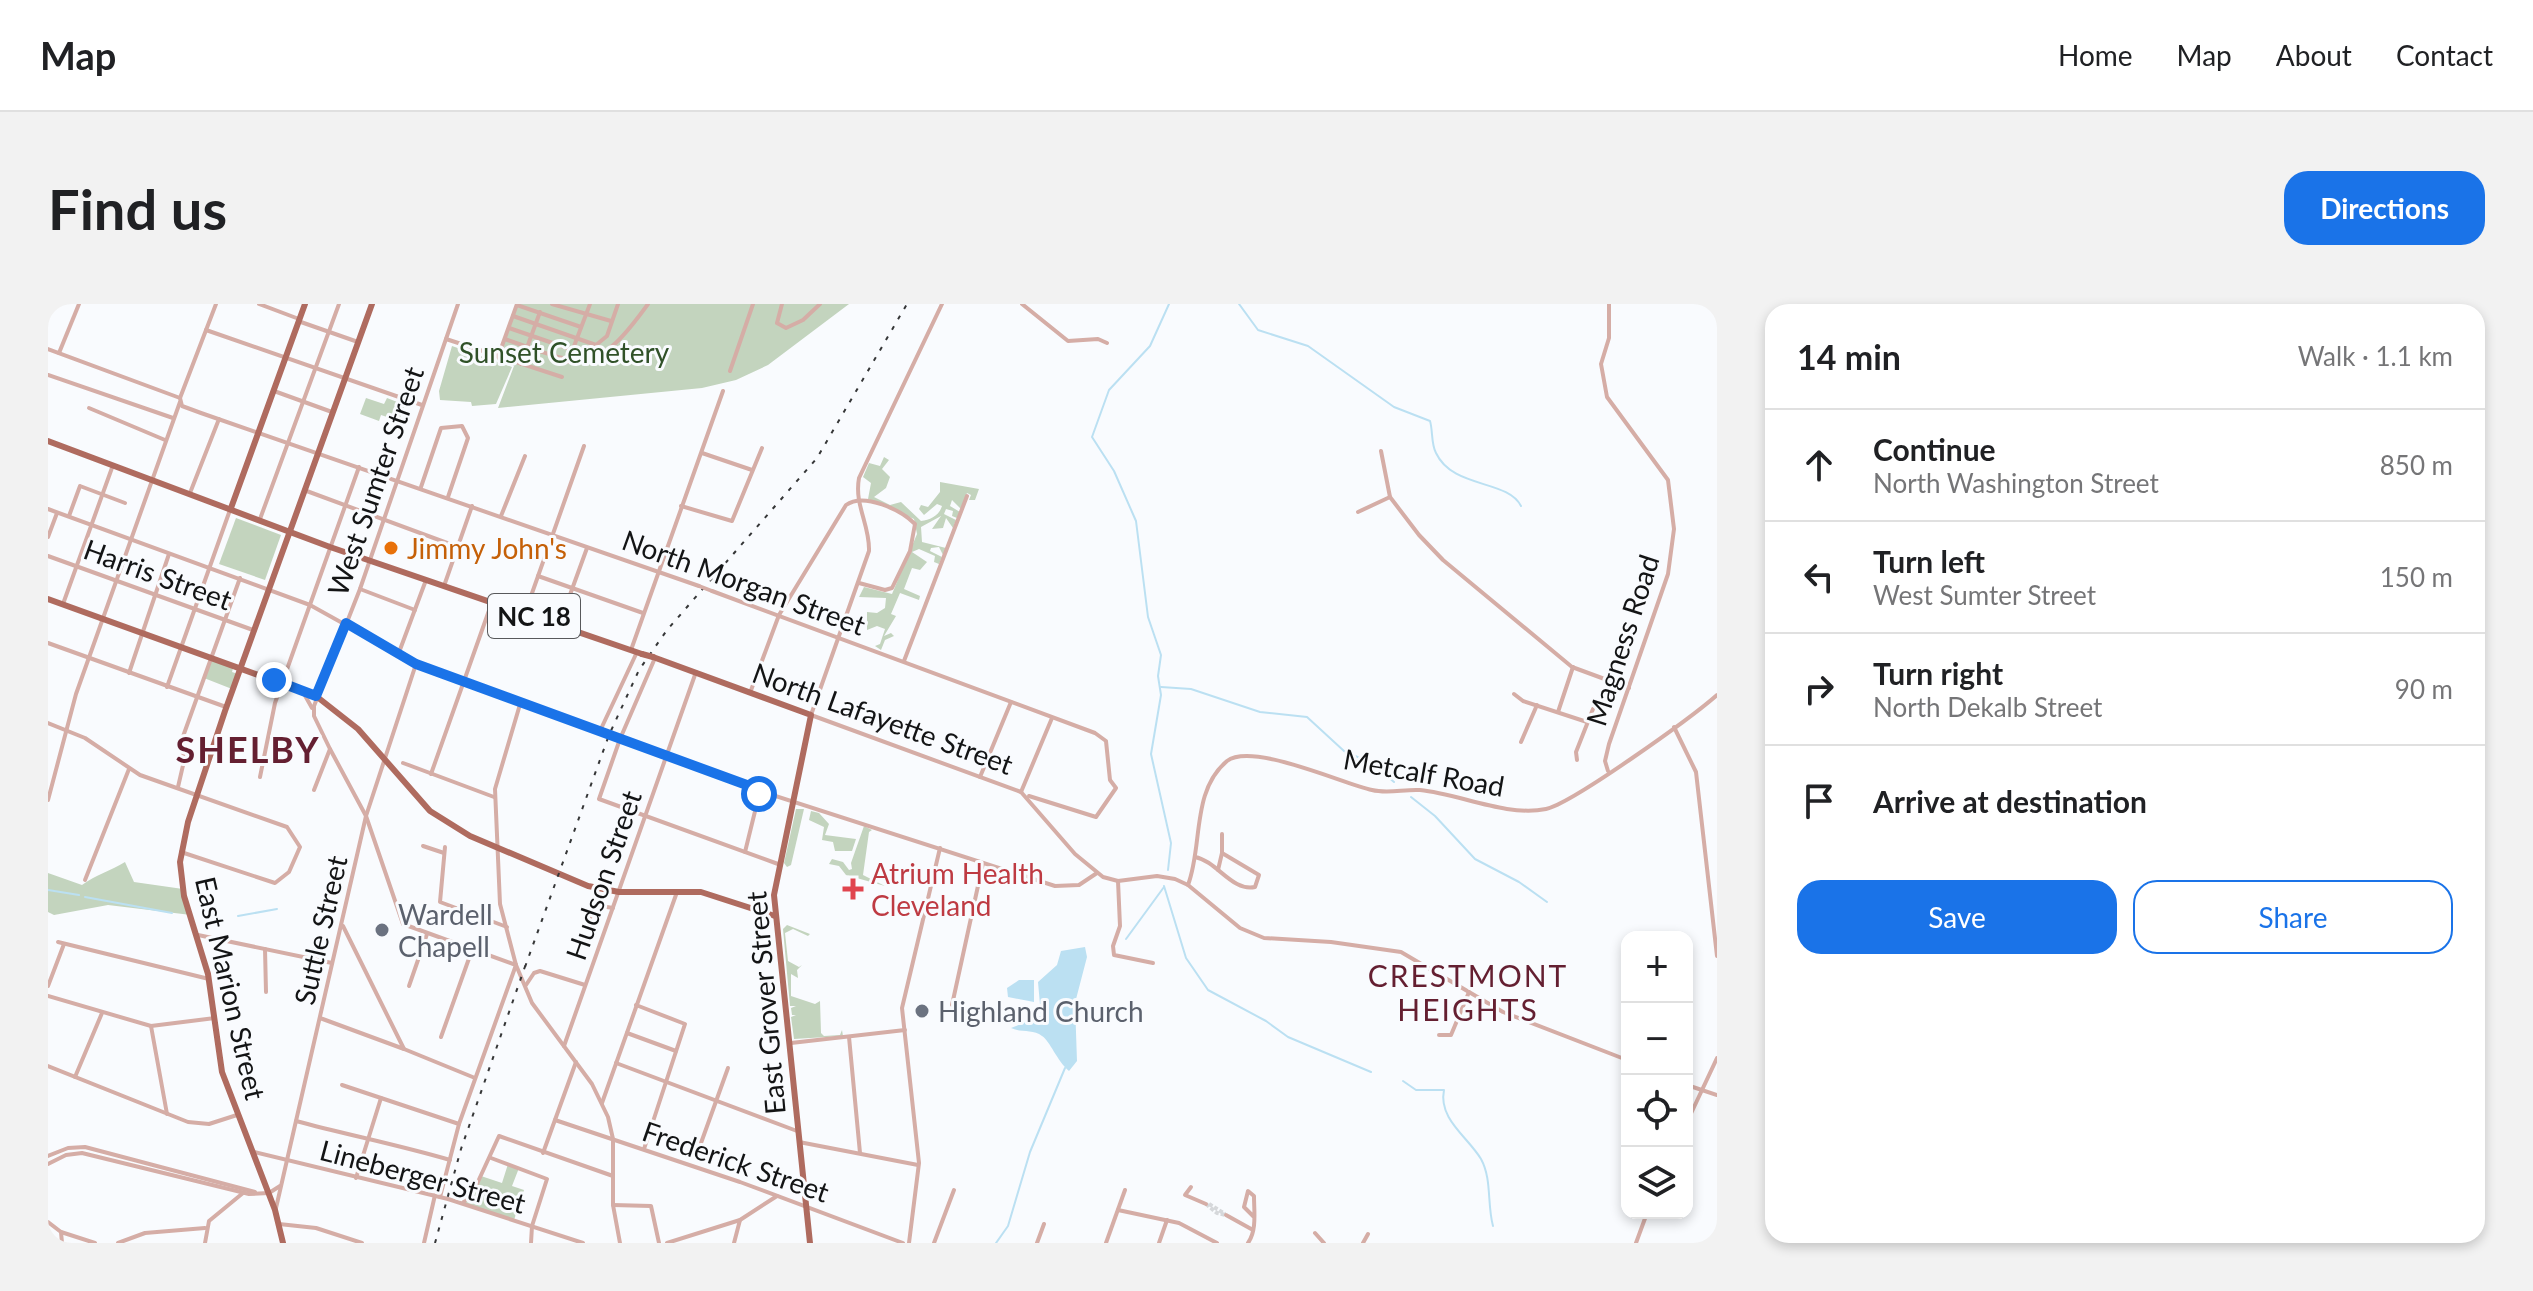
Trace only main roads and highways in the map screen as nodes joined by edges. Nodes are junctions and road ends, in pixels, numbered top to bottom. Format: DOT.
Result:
graph roads {
  1 [pos="305,304"];
  2 [pos="372,304"];
  3 [pos="48,441"];
  4 [pos="231,508"];
  5 [pos="290,531"];
  6 [pos="48,599"];
  7 [pos="240,667"];
  8 [pos="811,715"];
  9 [pos="775,916"];
  10 [pos="283,1243"];
  11 [pos="810,1243"];
  1 -- 4 [label="main road"];
  2 -- 5 [label="main road, East Marion Street"];
  3 -- 4 [label="main road, NC 18"];
  4 -- 5 [label="main road, North Lafayette Street / NC 18"];
  5 -- 7 [label="main road, East Marion Street"];
  5 -- 8 [label="main road, North Lafayette Street / NC 18, bridge"];
  6 -- 7 [label="main road"];
  7 -- 9 [label="main road"];
  7 -- 10 [label="main road, East Marion Street"];
  8 -- 9 [label="main road, East Grover Street"];
  9 -- 11 [label="main road, East Grover Street"];
}
